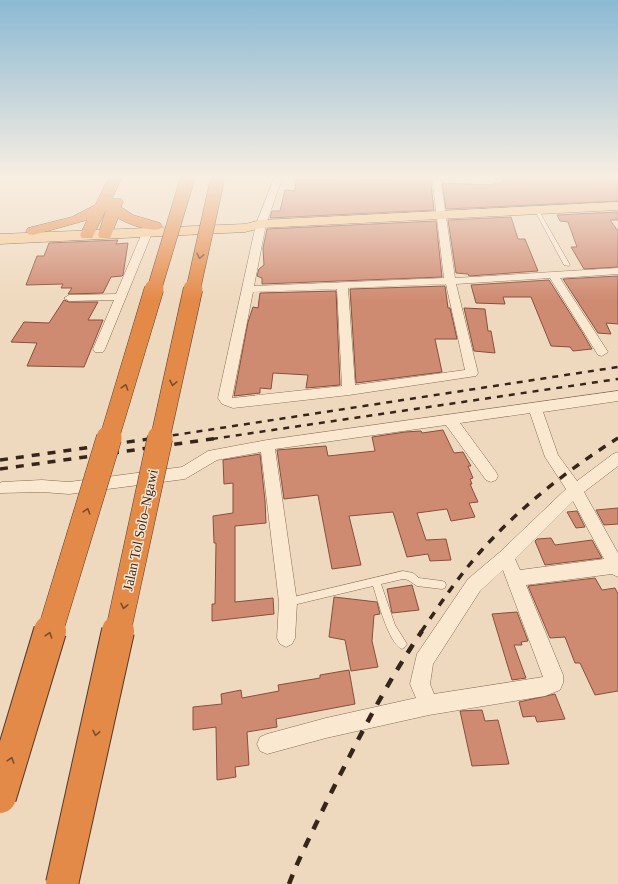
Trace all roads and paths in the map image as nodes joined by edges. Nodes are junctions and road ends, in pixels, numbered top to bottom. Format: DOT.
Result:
graph roads {
  1 [pos="83,217"];
  2 [pos="99,217"];
  3 [pos="107,217"];
  4 [pos="127,217"];
  5 [pos="176,217"];
  6 [pos="209,217"];
  7 [pos="264,217"];
  8 [pos="395,217"];
  9 [pos="440,217"];
  10 [pos="540,217"];
  11 [pos="261,224"];
  12 [pos="151,230"];
  13 [pos="88,232"];
  14 [pos="106,232"];
  15 [pos="13,235"];
  16 [pos="567,265"];
  17 [pos="618,272"];
  18 [pos="553,275"];
  19 [pos="450,281"];
  20 [pos="342,285"];
  21 [pos="248,289"];
  22 [pos="119,297"];
  23 [pos="69,298"];
  24 [pos="99,349"];
  25 [pos="602,352"];
  26 [pos="349,390"];
  27 [pos="618,396"];
  28 [pos="535,408"];
  29 [pos="450,420"];
  30 [pos="267,445"];
  31 [pos="618,458"];
  32 [pos="491,476"];
  33 [pos="1,490"];
  34 [pos="574,490"];
  35 [pos="506,557"];
  36 [pos="617,567"];
  37 [pos="514,578"];
  38 [pos="376,581"];
  39 [pos="442,585"];
  40 [pos="288,602"];
  41 [pos="286,638"];
  42 [pos="402,644"];
  43 [pos="429,706"];
  44 [pos="267,744"];
  45 [pos="0,797"];
  46 [pos="62,884"];
  1 -- 15 [label="highway"];
  2 -- 13 [label="highway"];
  3 -- 14 [label="highway"];
  4 -- 12 [label="highway"];
  45 -- 5 [label="highway, one-way, bridge"];
  6 -- 46 [label="highway, Jalan Tol Solo–Ngawi, one-way, bridge"];
  7 -- 11 [label="street"];
  8 -- 11 [label="main road"];
  9 -- 19 [label="street"];
  10 -- 16 [label="lane"];
  11 -- 12 [label="main road"];
  11 -- 21 [label="street"];
  12 -- 14 [label="main road"];
  12 -- 22 [label="street"];
  13 -- 14 [label="main road"];
  13 -- 15 [label="main road"];
  17 -- 18 [label="street"];
  18 -- 19 [label="street"];
  18 -- 25 [label="street"];
  19 -- 20 [label="street"];
  19 -- 26 [label="street"];
  20 -- 21 [label="street"];
  20 -- 26 [label="street"];
  21 -- 26 [label="street"];
  22 -- 23 [label="street"];
  22 -- 24 [label="street"];
  27 -- 28 [label="street"];
  28 -- 29 [label="street"];
  28 -- 34 [label="street"];
  29 -- 30 [label="street"];
  29 -- 32 [label="street"];
  30 -- 33 [label="street"];
  30 -- 40 [label="street"];
  31 -- 34 [label="street"];
  34 -- 35 [label="street"];
  34 -- 36 [label="street"];
  35 -- 37 [label="street"];
  35 -- 43 [label="street"];
  36 -- 37 [label="street"];
  37 -- 43 [label="street"];
  38 -- 39 [label="lane"];
  38 -- 40 [label="lane"];
  38 -- 42 [label="lane"];
  40 -- 41 [label="street"];
  43 -- 44 [label="street"];
}
